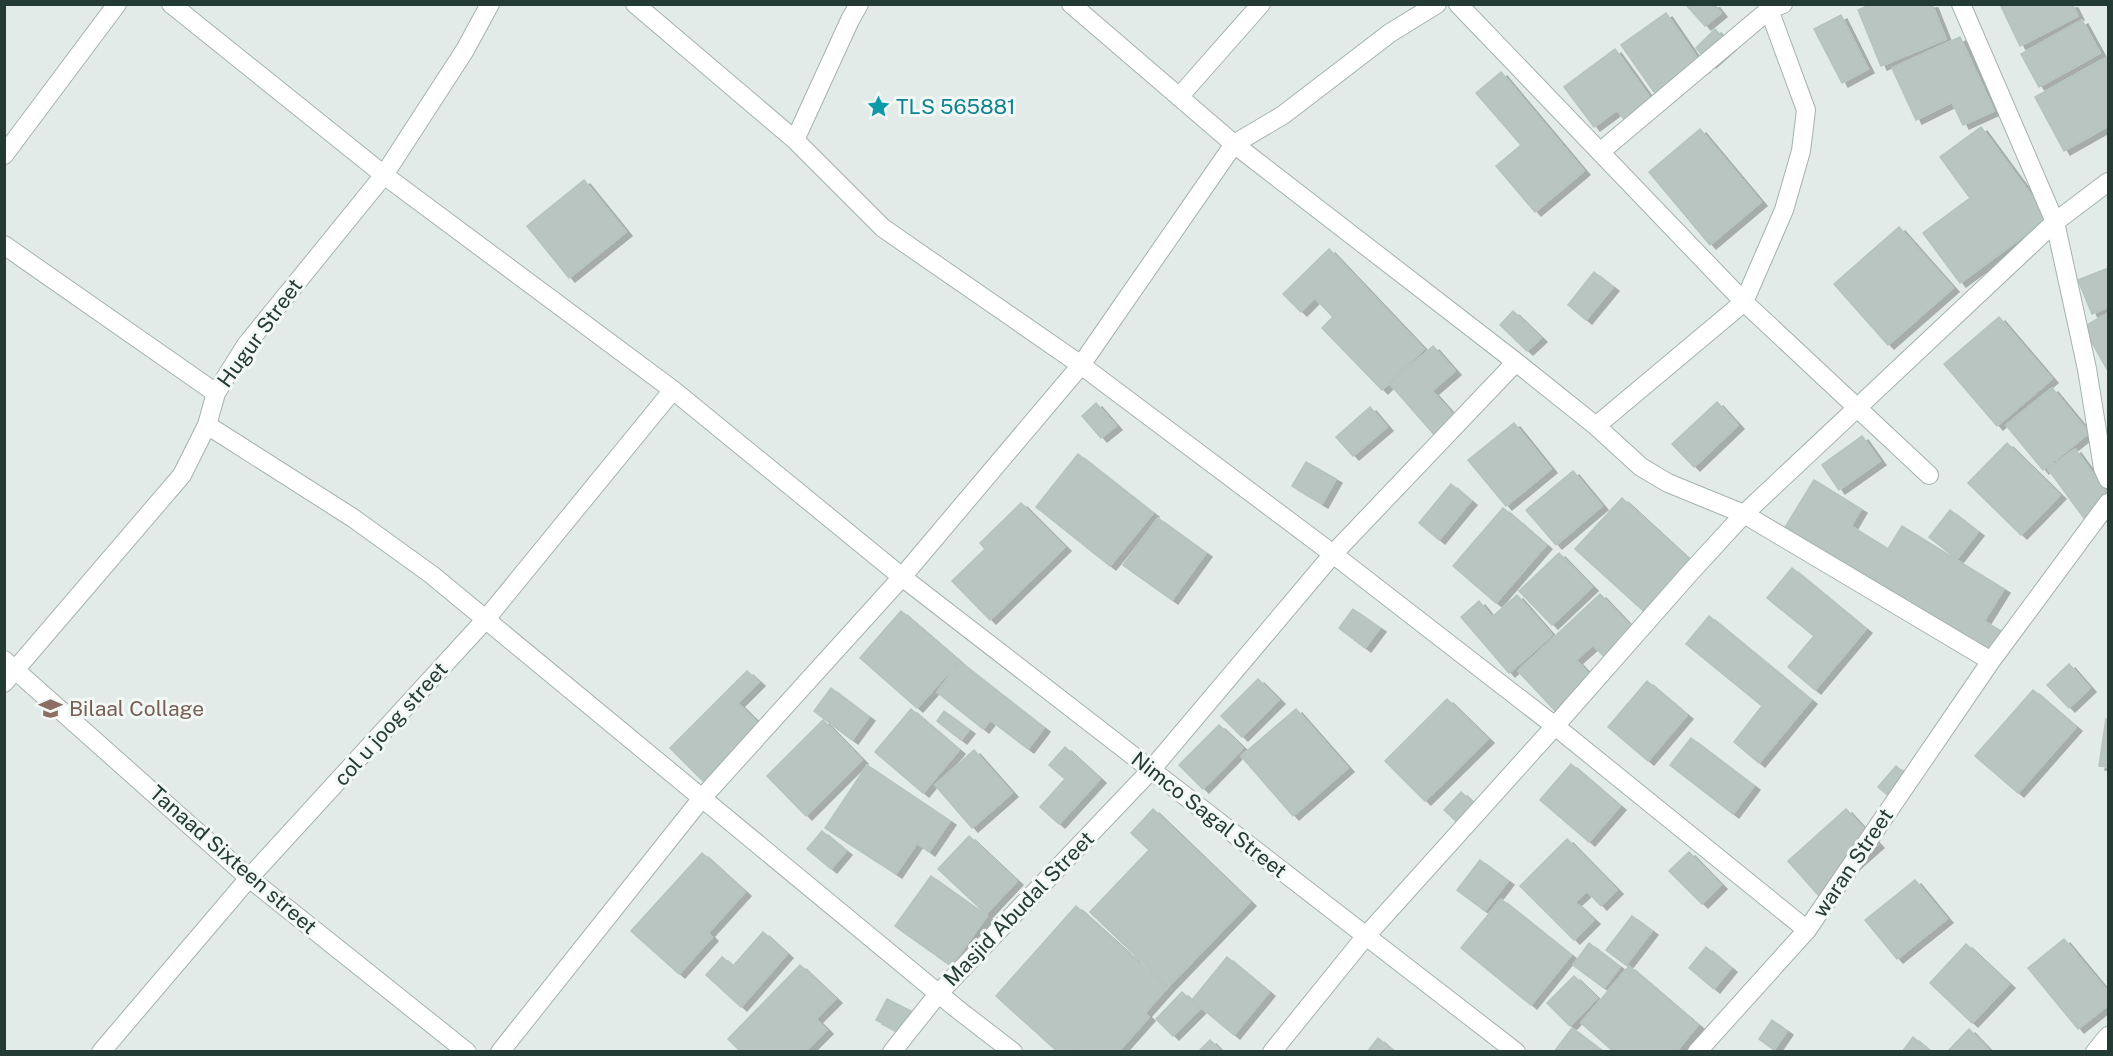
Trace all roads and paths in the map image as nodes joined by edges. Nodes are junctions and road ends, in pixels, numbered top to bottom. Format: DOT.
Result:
graph roads {
  1 [pos="117,4"];
  2 [pos="171,4"];
  3 [pos="490,4"];
  4 [pos="635,4"];
  5 [pos="859,4"];
  6 [pos="1071,4"];
  7 [pos="1261,4"];
  8 [pos="1437,4"];
  9 [pos="1458,4"];
  10 [pos="1961,4"];
  11 [pos="1773,6"];
  12 [pos="1179,97"];
  13 [pos="795,140"];
  14 [pos="1234,144"];
  15 [pos="1600,152"];
  16 [pos="4,155"];
  17 [pos="384,175"];
  18 [pos="2109,182"];
  19 [pos="2055,222"];
  20 [pos="4,245"];
  21 [pos="1744,302"];
  22 [pos="1516,362"];
  23 [pos="1082,365"];
  24 [pos="673,390"];
  25 [pos="216,393"];
  26 [pos="1857,407"];
  27 [pos="207,425"];
  28 [pos="1596,426"];
  29 [pos="1929,475"];
  30 [pos="2109,479"];
  31 [pos="2109,503"];
  32 [pos="1744,514"];
  33 [pos="1334,554"];
  34 [pos="902,577"];
  35 [pos="486,619"];
  36 [pos="1991,661"];
  37 [pos="8,671"];
  38 [pos="1555,726"];
  39 [pos="1151,770"];
  40 [pos="702,798"];
  41 [pos="249,878"];
  42 [pos="1807,930"];
  43 [pos="1365,937"];
  44 [pos="938,994"];
  45 [pos="2109,1036"];
  46 [pos="101,1052"];
  47 [pos="467,1052"];
  48 [pos="500,1052"];
  49 [pos="892,1052"];
  50 [pos="1013,1052"];
  51 [pos="1272,1052"];
  52 [pos="1516,1052"];
  53 [pos="1697,1052"];
  54 [pos="2095,1052"];
  1 -- 16 [label="street"];
  2 -- 17 [label="street, Nimco Sagal Street"];
  3 -- 17 [label="street, Hugur Street"];
  4 -- 13 [label="street"];
  5 -- 13 [label="street"];
  6 -- 12 [label="street"];
  7 -- 12 [label="street"];
  8 -- 14 [label="street"];
  9 -- 15 [label="street"];
  10 -- 19 [label="street"];
  11 -- 15 [label="street"];
  11 -- 21 [label="street"];
  12 -- 14 [label="street"];
  13 -- 23 [label="street"];
  14 -- 22 [label="street"];
  14 -- 23 [label="street"];
  15 -- 21 [label="street"];
  17 -- 24 [label="street, Nimco Sagal Street"];
  17 -- 25 [label="street, Hugur Street"];
  18 -- 19 [label="street"];
  19 -- 26 [label="street"];
  19 -- 30 [label="street"];
  20 -- 25 [label="street"];
  21 -- 26 [label="street"];
  21 -- 28 [label="street"];
  22 -- 28 [label="street"];
  22 -- 33 [label="street, Masjid Abudal Street"];
  23 -- 33 [label="street"];
  23 -- 34 [label="street"];
  24 -- 34 [label="street, Nimco Sagal Street"];
  24 -- 35 [label="street, col u joog street"];
  25 -- 27 [label="street, Hugur Street"];
  26 -- 29 [label="street"];
  26 -- 32 [label="street"];
  27 -- 35 [label="street"];
  27 -- 37 [label="street, Hugur Street"];
  28 -- 32 [label="street"];
  31 -- 36 [label="street, waran Street"];
  32 -- 36 [label="street"];
  32 -- 38 [label="street"];
  33 -- 38 [label="street"];
  33 -- 39 [label="street, Masjid Abudal Street"];
  34 -- 39 [label="street, Nimco Sagal Street"];
  34 -- 40 [label="street"];
  35 -- 40 [label="street"];
  35 -- 41 [label="street, col u joog street"];
  36 -- 42 [label="street, waran Street"];
  37 -- 41 [label="street, Tanaad Sixteen street"];
  38 -- 42 [label="street"];
  38 -- 43 [label="street"];
  39 -- 43 [label="street, Nimco Sagal Street"];
  39 -- 44 [label="street, Masjid Abudal Street"];
  40 -- 44 [label="street"];
  40 -- 48 [label="street"];
  41 -- 46 [label="street, col u joog street"];
  41 -- 47 [label="street, Tanaad Sixteen street"];
  42 -- 53 [label="street, waran Street"];
  43 -- 51 [label="street"];
  43 -- 52 [label="street, Nimco Sagal Street"];
  44 -- 49 [label="street, Masjid Abudal Street"];
  44 -- 50 [label="street"];
  45 -- 54 [label="street"];
}
